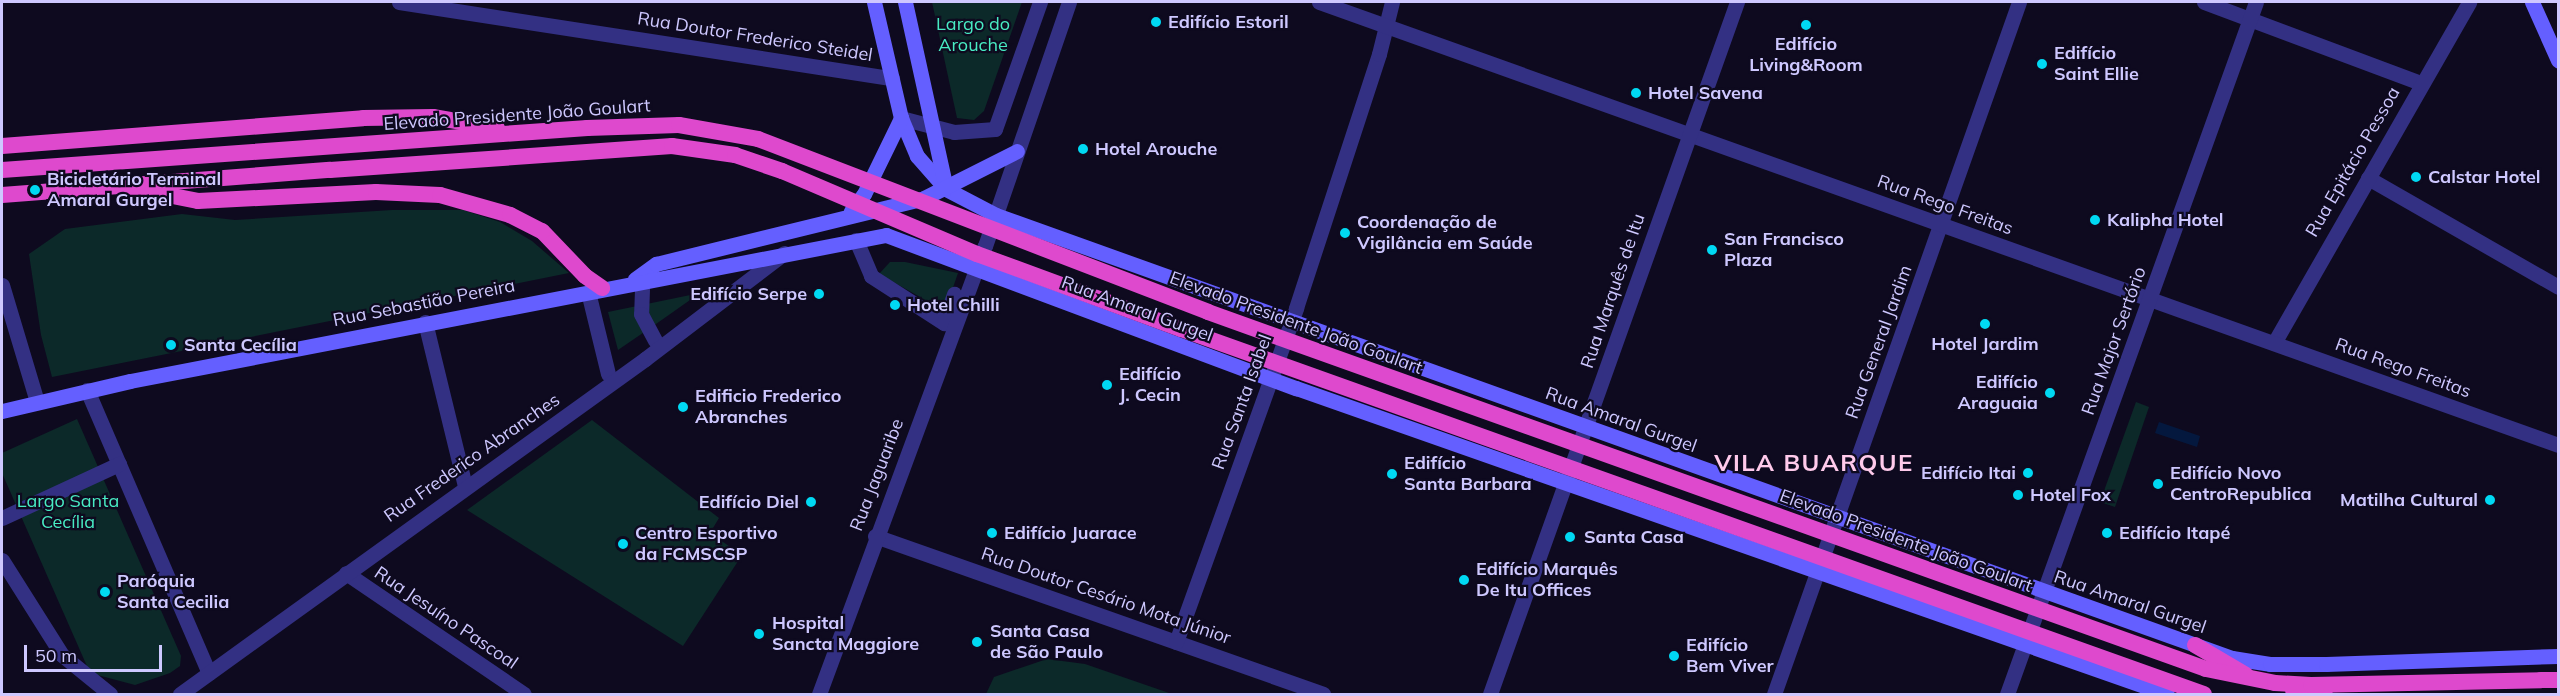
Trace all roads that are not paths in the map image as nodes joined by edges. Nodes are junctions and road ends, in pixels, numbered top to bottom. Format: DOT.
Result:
graph roads {
  1 [pos="399,2"];
  2 [pos="874,2"];
  3 [pos="905,2"];
  4 [pos="1040,2"];
  5 [pos="1069,2"];
  6 [pos="1319,2"];
  7 [pos="1392,2"];
  8 [pos="1737,2"];
  9 [pos="2019,2"];
  10 [pos="2204,2"];
  11 [pos="2256,2"];
  12 [pos="2469,2"];
  13 [pos="2532,2"];
  14 [pos="2251,18"];
  15 [pos="1387,25"];
  16 [pos="2559,60"];
  17 [pos="892,78"];
  18 [pos="2421,83"];
  19 [pos="901,118"];
  20 [pos="930,126"];
  21 [pos="512,132"];
  22 [pos="1689,134"];
  23 [pos="2,146"];
  24 [pos="1017,151"];
  25 [pos="2,170"];
  26 [pos="2367,178"];
  27 [pos="122,186"];
  28 [pos="946,189"];
  29 [pos="2,195"];
  30 [pos="996,215"];
  31 [pos="847,216"];
  32 [pos="1942,224"];
  33 [pos="856,240"];
  34 [pos="786,251"];
  35 [pos="976,271"];
  36 [pos="2,285"];
  37 [pos="636,285"];
  38 [pos="2559,287"];
  39 [pos="602,288"];
  40 [pos="954,294"];
  41 [pos="2150,299"];
  42 [pos="590,300"];
  43 [pos="425,322"];
  44 [pos="1291,323"];
  45 [pos="655,340"];
  46 [pos="2274,343"];
  47 [pos="608,374"];
  48 [pos="1271,379"];
  49 [pos="87,390"];
  50 [pos="37,402"];
  51 [pos="2,411"];
  52 [pos="1586,428"];
  53 [pos="2559,445"];
  54 [pos="119,464"];
  55 [pos="1566,484"];
  56 [pos="465,486"];
  57 [pos="1837,518"];
  58 [pos="2,519"];
  59 [pos="875,536"];
  60 [pos="2,560"];
  61 [pos="346,573"];
  62 [pos="1817,574"];
  63 [pos="2044,592"];
  64 [pos="1176,642"];
  65 [pos="2195,645"];
  66 [pos="2024,647"];
  67 [pos="2559,657"];
  68 [pos="209,673"];
  69 [pos="2559,680"];
  70 [pos="110,694"];
  71 [pos="180,694"];
  72 [pos="524,694"];
  73 [pos="819,694"];
  74 [pos="1323,694"];
  75 [pos="1490,694"];
  76 [pos="1774,694"];
  77 [pos="2007,694"];
  78 [pos="2167,694"];
  79 [pos="2204,694"];
  80 [pos="2325,694"];
  1 -- 17 [label="street, Rua Doutor Frederico Steidel"];
  2 -- 17 [label="main road"];
  3 -- 20 [label="main road"];
  4 -- 20 [label="street"];
  5 -- 24 [label="street"];
  6 -- 15 [label="street, Rua Rego Freitas"];
  7 -- 15 [label="street, Rua Santa Isabel"];
  8 -- 22 [label="street, Rua Marquês de Itu"];
  9 -- 32 [label="street, Rua General Jardim"];
  10 -- 14 [label="street"];
  11 -- 14 [label="street, Rua Major Sertório"];
  12 -- 18 [label="street, Rua Epitácio Pessoa"];
  13 -- 16 [label="main road"];
  14 -- 18 [label="street"];
  14 -- 41 [label="street, Rua Major Sertório"];
  15 -- 22 [label="street, Rua Rego Freitas"];
  15 -- 44 [label="street, Rua Santa Isabel"];
  17 -- 19 [label="main road"];
  18 -- 26 [label="street, Rua Epitácio Pessoa"];
  19 -- 20 [label="street"];
  19 -- 28 [label="main road"];
  19 -- 31 [label="main road"];
  20 -- 28 [label="main road"];
  21 -- 23 [label="highway"];
  21 -- 25 [label="highway, Elevado Presidente João Goulart"];
  21 -- 69 [label="highway, Elevado Presidente João Goulart, bridge"];
  22 -- 32 [label="street, Rua Rego Freitas"];
  22 -- 52 [label="street, Rua Marquês de Itu"];
  24 -- 28 [label="main road"];
  24 -- 30 [label="street"];
  26 -- 38 [label="street"];
  26 -- 46 [label="street, Rua Epitácio Pessoa"];
  27 -- 29 [label="highway"];
  27 -- 39 [label="highway, bridge"];
  27 -- 79 [label="highway, bridge"];
  28 -- 30 [label="main road"];
  28 -- 31 [label="main road"];
  30 -- 35 [label="street"];
  30 -- 44 [label="main road, Rua Amaral Gurgel"];
  31 -- 37 [label="main road"];
  32 -- 41 [label="street, Rua Rego Freitas"];
  32 -- 57 [label="street, Rua General Jardim"];
  33 -- 34 [label="main road, Rua Sebastião Pereira"];
  33 -- 35 [label="main road"];
  33 -- 40 [label="street"];
  34 -- 37 [label="main road, Rua Sebastião Pereira"];
  34 -- 56 [label="street, Rua Frederico Abranches"];
  35 -- 48 [label="main road, Rua Amaral Gurgel"];
  35 -- 59 [label="street, Rua Jaguaribe"];
  36 -- 50 [label="street"];
  37 -- 39 [label="main road, Rua Sebastião Pereira"];
  37 -- 45 [label="street"];
  39 -- 43 [label="main road, Rua Sebastião Pereira"];
  41 -- 46 [label="street, Rua Rego Freitas"];
  41 -- 63 [label="street, Rua Major Sertório"];
  42 -- 47 [label="street"];
  43 -- 49 [label="main road, Rua Sebastião Pereira"];
  43 -- 56 [label="street"];
  44 -- 48 [label="street, Rua Santa Isabel"];
  44 -- 52 [label="main road, Rua Amaral Gurgel"];
  46 -- 53 [label="street, Rua Rego Freitas"];
  48 -- 55 [label="main road, Rua Amaral Gurgel"];
  48 -- 64 [label="street, Rua Santa Isabel"];
  49 -- 50 [label="main road, Rua Sebastião Pereira"];
  49 -- 54 [label="street"];
  50 -- 51 [label="main road, Rua Sebastião Pereira"];
  52 -- 55 [label="street, Rua Marquês de Itu"];
  52 -- 57 [label="main road, Rua Amaral Gurgel"];
  54 -- 58 [label="street"];
  54 -- 68 [label="street"];
  55 -- 62 [label="main road, Rua Amaral Gurgel"];
  55 -- 75 [label="street, Rua Marquês de Itu"];
  56 -- 61 [label="street, Rua Frederico Abranches"];
  57 -- 62 [label="street, Rua General Jardim"];
  57 -- 63 [label="main road, Rua Amaral Gurgel"];
  59 -- 64 [label="street, Rua Doutor Cesário Mota Júnior"];
  59 -- 73 [label="street, Rua Jaguaribe"];
  60 -- 70 [label="street"];
  61 -- 68 [label="street, Rua Frederico Abranches"];
  61 -- 72 [label="street, Rua Jesuíno Pascoal"];
  62 -- 66 [label="main road, Rua Amaral Gurgel"];
  62 -- 76 [label="street, Rua General Jardim"];
  63 -- 65 [label="main road, Rua Amaral Gurgel"];
  63 -- 66 [label="street, Rua Major Sertório"];
  64 -- 74 [label="street, Rua Doutor Cesário Mota Júnior"];
  65 -- 67 [label="main road, Rua Amaral Gurgel"];
  65 -- 80 [label="highway"];
  66 -- 77 [label="street, Rua Major Sertório"];
  66 -- 78 [label="main road, Rua Amaral Gurgel"];
  68 -- 71 [label="street, Rua Frederico Abranches"];
}
